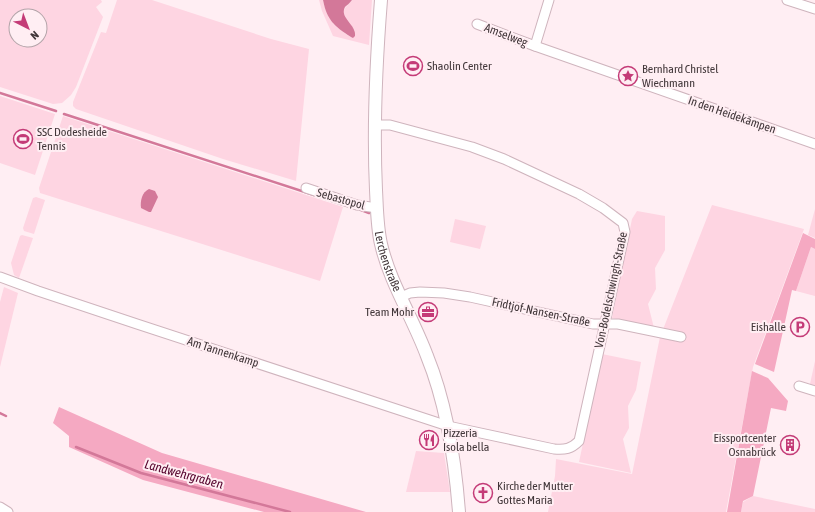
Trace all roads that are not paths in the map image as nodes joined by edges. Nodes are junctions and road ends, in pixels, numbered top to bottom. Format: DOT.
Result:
graph roads {
  1 [pos="381,0"];
  2 [pos="549,0"];
  3 [pos="787,0"];
  4 [pos="815,9"];
  5 [pos="477,24"];
  6 [pos="535,46"];
  7 [pos="375,125"];
  8 [pos="815,144"];
  9 [pos="306,188"];
  10 [pos="377,208"];
  11 [pos="0,277"];
  12 [pos="401,297"];
  13 [pos="604,324"];
  14 [pos="681,337"];
  15 [pos="799,386"];
  16 [pos="815,391"];
  17 [pos="448,426"];
  18 [pos="0,507"];
  19 [pos="8,512"];
  20 [pos="459,512"];
  1 -- 7 [label="street, Lerchenstraße"];
  2 -- 6 [label="street, Amselweg"];
  3 -- 4 [label="street"];
  5 -- 6 [label="street, Amselweg"];
  6 -- 8 [label="street, In den Heidekämpen"];
  7 -- 10 [label="street, Lerchenstraße"];
  7 -- 13 [label="street, Von-Bodelschwingh-Straße"];
  9 -- 10 [label="street, Sebastopol"];
  10 -- 12 [label="street, Lerchenstraße"];
  11 -- 17 [label="street, Am Tannenkamp"];
  12 -- 13 [label="street, Fridtjof-Nansen-Straße"];
  12 -- 17 [label="street, Lerchenstraße"];
  13 -- 14 [label="street, Fridtjof-Nansen-Straße"];
  13 -- 17 [label="street, Von-Bodelschwingh-Straße"];
  15 -- 16 [label="street"];
  17 -- 20 [label="street, Lerchenstraße"];
  18 -- 19 [label="street"];
}
